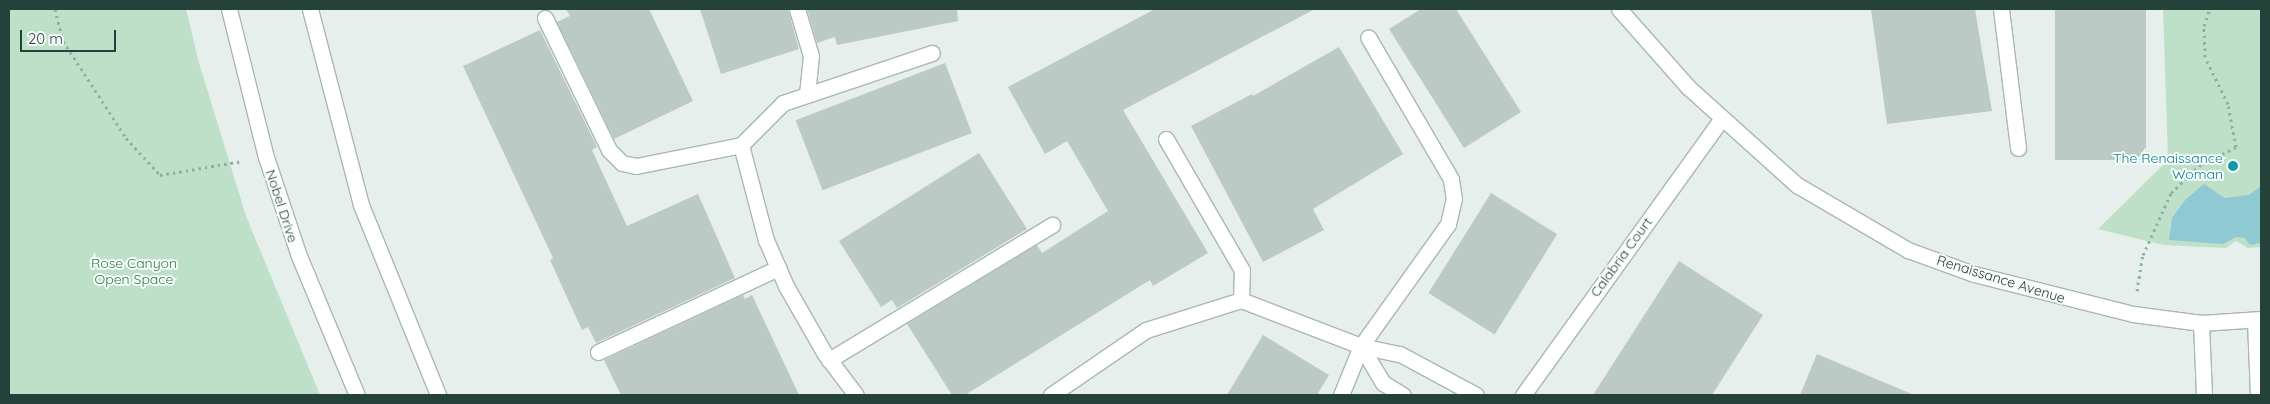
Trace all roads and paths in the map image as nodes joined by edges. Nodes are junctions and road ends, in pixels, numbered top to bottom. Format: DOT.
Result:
graph roads {
  1 [pos="55,9"];
  2 [pos="229,9"];
  3 [pos="310,9"];
  4 [pos="797,9"];
  5 [pos="1620,9"];
  6 [pos="2001,9"];
  7 [pos="2210,9"];
  8 [pos="545,18"];
  9 [pos="1368,37"];
  10 [pos="932,53"];
  11 [pos="807,95"];
  12 [pos="1720,119"];
  13 [pos="1166,139"];
  14 [pos="742,144"];
  15 [pos="2018,148"];
  16 [pos="266,157"];
  17 [pos="1052,225"];
  18 [pos="778,268"];
  19 [pos="1241,300"];
  20 [pos="2133,314"];
  21 [pos="2258,320"];
  22 [pos="2201,323"];
  23 [pos="1361,346"];
  24 [pos="598,352"];
  25 [pos="829,360"];
  26 [pos="357,395"];
  27 [pos="438,395"];
  28 [pos="856,395"];
  29 [pos="1051,395"];
  30 [pos="1342,395"];
  31 [pos="1403,395"];
  32 [pos="1476,395"];
  33 [pos="1523,395"];
  34 [pos="2204,395"];
  35 [pos="2258,395"];
  1 -- 16 [label="path"];
  2 -- 16 [label="street, Nobel Drive"];
  3 -- 27 [label="street"];
  4 -- 11 [label="street"];
  5 -- 12 [label="street, Renaissance Avenue"];
  6 -- 15 [label="street"];
  7 -- 20 [label="path"];
  8 -- 14 [label="street"];
  9 -- 23 [label="street"];
  10 -- 11 [label="street"];
  11 -- 14 [label="street"];
  12 -- 20 [label="street, Renaissance Avenue"];
  12 -- 33 [label="street, Calabria Court"];
  13 -- 19 [label="street"];
  14 -- 18 [label="street"];
  16 -- 26 [label="street, Nobel Drive"];
  17 -- 25 [label="street"];
  18 -- 24 [label="street"];
  18 -- 25 [label="street"];
  19 -- 23 [label="street"];
  19 -- 29 [label="street"];
  20 -- 22 [label="street, Renaissance Avenue"];
  21 -- 22 [label="street, Renaissance Avenue"];
  21 -- 35 [label="street"];
  22 -- 34 [label="street"];
  23 -- 30 [label="street"];
  23 -- 31 [label="street"];
  23 -- 32 [label="street"];
  25 -- 28 [label="street"];
}
